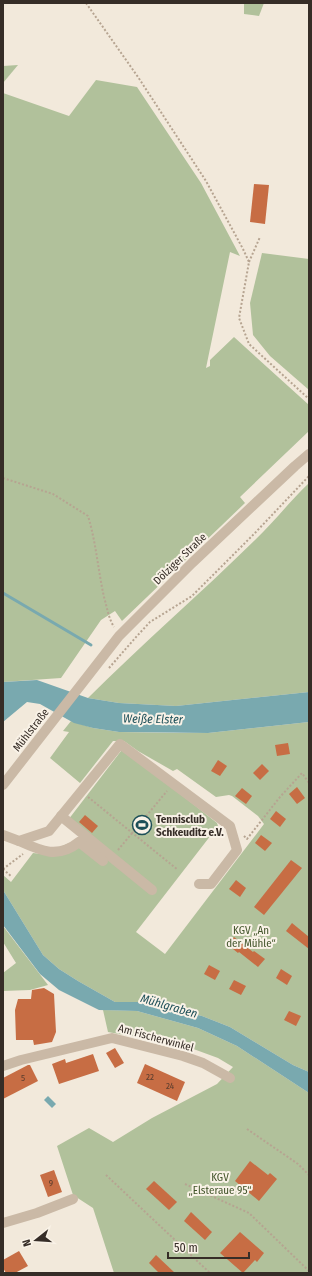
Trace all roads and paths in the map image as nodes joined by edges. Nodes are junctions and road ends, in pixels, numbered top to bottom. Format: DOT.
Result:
graph roads {
  1 [pos="86,3"];
  2 [pos="260,237"];
  3 [pos="249,262"];
  4 [pos="309,399"];
  5 [pos="309,454"];
  6 [pos="309,476"];
  7 [pos="3,478"];
  8 [pos="119,636"];
  9 [pos="106,671"];
  10 [pos="77,690"];
  11 [pos="309,783"];
  12 [pos="3,785"];
  13 [pos="169,789"];
  14 [pos="81,791"];
  15 [pos="61,816"];
  16 [pos="230,826"];
  17 [pos="133,833"];
  18 [pos="3,835"];
  19 [pos="19,841"];
  20 [pos="33,847"];
  21 [pos="107,859"];
  22 [pos="3,869"];
  23 [pos="178,870"];
  24 [pos="12,877"];
  25 [pos="199,884"];
  26 [pos="152,890"];
  27 [pos="3,1066"];
  28 [pos="230,1078"];
  29 [pos="247,1129"];
  30 [pos="106,1175"];
  31 [pos="309,1175"];
  32 [pos="185,1184"];
  33 [pos="73,1199"];
  34 [pos="3,1223"];
  35 [pos="309,1271"];
  36 [pos="210,1273"];
  1 -- 3 [label="path"];
  2 -- 3 [label="path"];
  3 -- 4 [label="path"];
  5 -- 8 [label="street, Dölziger Straße"];
  6 -- 9 [label="path"];
  7 -- 8 [label="path"];
  8 -- 10 [label="street, Dölziger Straße"];
  10 -- 12 [label="street, Mühlstraße"];
  11 -- 16 [label="path"];
  13 -- 17 [label="path"];
  14 -- 15 [label="street"];
  14 -- 16 [label="street"];
  14 -- 17 [label="path"];
  15 -- 19 [label="street"];
  15 -- 21 [label="street"];
  16 -- 25 [label="street"];
  17 -- 21 [label="path"];
  17 -- 23 [label="path"];
  18 -- 19 [label="street"];
  19 -- 20 [label="street"];
  20 -- 21 [label="street"];
  20 -- 22 [label="path"];
  21 -- 26 [label="street"];
  22 -- 24 [label="path"];
  27 -- 28 [label="street, Am Fischerwinkel"];
  29 -- 31 [label="path"];
  30 -- 36 [label="path"];
  32 -- 35 [label="path"];
  33 -- 34 [label="street"];
}
